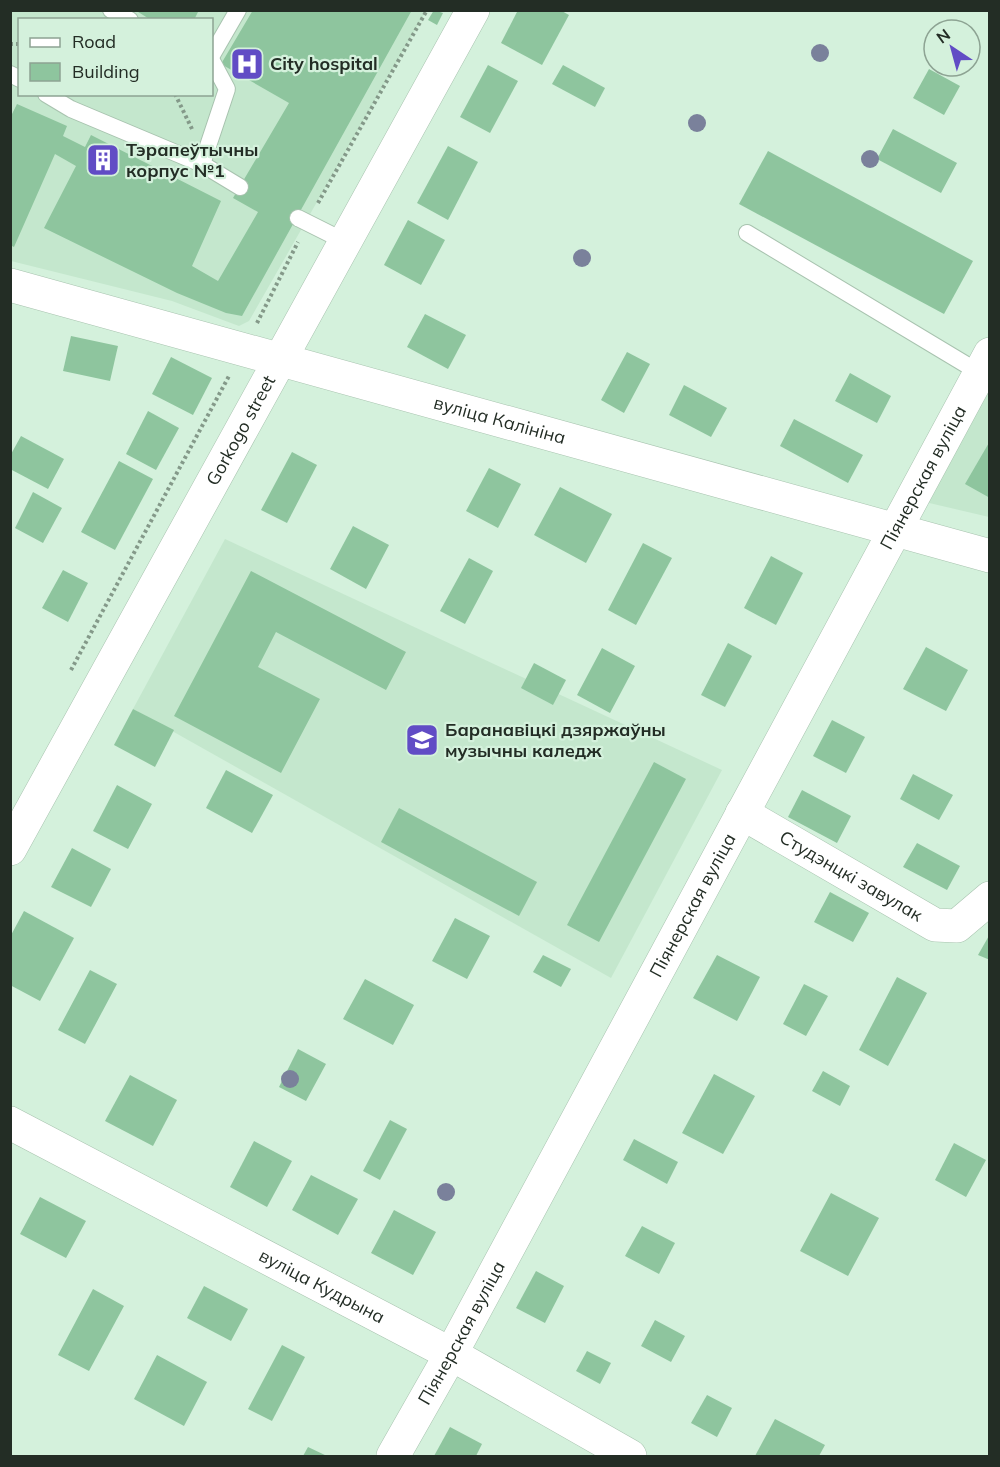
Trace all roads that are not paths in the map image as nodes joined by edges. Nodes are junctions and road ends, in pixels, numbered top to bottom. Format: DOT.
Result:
graph roads {
  1 [pos="111,10"];
  2 [pos="238,10"];
  3 [pos="473,10"];
  4 [pos="126,18"];
  5 [pos="213,53"];
  6 [pos="213,63"];
  7 [pos="49,96"];
  8 [pos="202,164"];
  9 [pos="240,187"];
  10 [pos="303,220"];
  11 [pos="747,233"];
  12 [pos="346,242"];
  13 [pos="10,285"];
  14 [pos="282,359"];
  15 [pos="985,363"];
  16 [pos="894,531"];
  17 [pos="990,556"];
  18 [pos="742,813"];
  19 [pos="10,849"];
  20 [pos="990,898"];
  21 [pos="10,1123"];
  22 [pos="451,1354"];
  23 [pos="393,1456"];
  24 [pos="630,1456"];
  1 -- 4 [label="lane"];
  2 -- 5 [label="lane"];
  3 -- 12 [label="street, Gorkogo street"];
  6 -- 8 [label="lane"];
  7 -- 8 [label="lane"];
  8 -- 9 [label="lane"];
  10 -- 12 [label="lane"];
  11 -- 15 [label="lane"];
  12 -- 14 [label="street, Gorkogo street"];
  13 -- 14 [label="street, вуліца Калініна"];
  14 -- 16 [label="street, вуліца Калініна"];
  14 -- 19 [label="street, Gorkogo street"];
  15 -- 16 [label="street, Піянерская вуліца"];
  16 -- 17 [label="street, вуліца Калініна"];
  16 -- 18 [label="street, Піянерская вуліца"];
  18 -- 20 [label="street, Студэнцкі завулак"];
  18 -- 22 [label="street, Піянерская вуліца"];
  21 -- 22 [label="street, вуліца Кудрына"];
  22 -- 23 [label="street, Піянерская вуліца"];
  22 -- 24 [label="street, вуліца Кудрына"];
}
